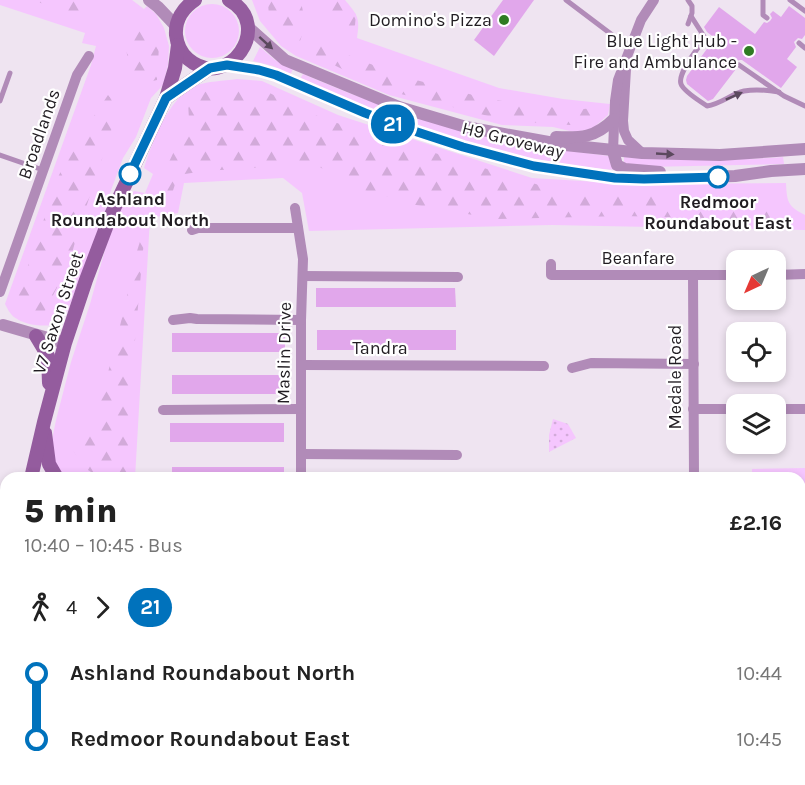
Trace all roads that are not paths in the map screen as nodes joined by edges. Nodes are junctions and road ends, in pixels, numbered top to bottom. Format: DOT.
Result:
graph roads {
  1 [pos="195,0"];
  2 [pos="229,0"];
  3 [pos="566,0"];
  4 [pos="654,0"];
  5 [pos="688,0"];
  6 [pos="763,0"];
  7 [pos="790,0"];
  8 [pos="149,1"];
  9 [pos="242,5"];
  10 [pos="647,5"];
  11 [pos="805,11"];
  12 [pos="691,16"];
  13 [pos="767,18"];
  14 [pos="688,24"];
  15 [pos="176,26"];
  16 [pos="248,27"];
  17 [pos="799,43"];
  18 [pos="178,45"];
  19 [pos="631,45"];
  20 [pos="805,48"];
  21 [pos="89,56"];
  22 [pos="626,63"];
  23 [pos="739,64"];
  24 [pos="227,65"];
  25 [pos="210,68"];
  26 [pos="10,73"];
  27 [pos="779,92"];
  28 [pos="166,98"];
  29 [pos="0,101"];
  30 [pos="805,106"];
  31 [pos="614,118"];
  32 [pos="498,134"];
  33 [pos="805,149"];
  34 [pos="613,151"];
  35 [pos="642,153"];
  36 [pos="0,155"];
  37 [pos="805,169"];
  38 [pos="44,170"];
  39 [pos="684,178"];
  40 [pos="295,208"];
  41 [pos="298,228"];
  42 [pos="192,230"];
  43 [pos="551,274"];
  44 [pos="805,274"];
  45 [pos="693,275"];
  46 [pos="726,275"];
  47 [pos="786,275"];
  48 [pos="303,276"];
  49 [pos="458,277"];
  50 [pos="0,292"];
  51 [pos="173,320"];
  52 [pos="302,320"];
  53 [pos="1,322"];
  54 [pos="36,336"];
  55 [pos="65,344"];
  56 [pos="694,364"];
  57 [pos="302,365"];
  58 [pos="544,366"];
  59 [pos="572,368"];
  60 [pos="48,406"];
  61 [pos="301,409"];
  62 [pos="693,409"];
  63 [pos="726,409"];
  64 [pos="786,409"];
  65 [pos="805,409"];
  66 [pos="163,410"];
  67 [pos="44,422"];
  68 [pos="301,454"];
  69 [pos="457,455"];
  70 [pos="32,472"];
  71 [pos="54,472"];
  72 [pos="301,472"];
  73 [pos="694,472"];
  1 -- 15 [label="main road"];
  2 -- 9 [label="main road"];
  3 -- 19 [label="lane"];
  4 -- 10 [label="street"];
  5 -- 12 [label="lane"];
  6 -- 13 [label="lane"];
  7 -- 11 [label="lane"];
  8 -- 15 [label="street"];
  9 -- 16 [label="main road"];
  10 -- 19 [label="street"];
  12 -- 14 [label="lane"];
  12 -- 27 [label="lane, one-way"];
  15 -- 18 [label="main road, V7 Saxon Street"];
  16 -- 24 [label="main road"];
  16 -- 32 [label="street, H9 Groveway, one-way"];
  17 -- 20 [label="lane"];
  18 -- 25 [label="main road"];
  18 -- 28 [label="main road, V7 Saxon Street"];
  19 -- 22 [label="street"];
  21 -- 38 [label="street, Broadlands"];
  22 -- 31 [label="street"];
  22 -- 35 [label="street"];
  23 -- 27 [label="lane"];
  24 -- 25 [label="main road"];
  24 -- 39 [label="street, H9 Groveway"];
  25 -- 28 [label="main road"];
  26 -- 29 [label="lane"];
  27 -- 30 [label="lane"];
  28 -- 55 [label="main road, V7 Saxon Street"];
  31 -- 32 [label="street"];
  31 -- 34 [label="street"];
  32 -- 34 [label="street, H9 Groveway"];
  35 -- 33 [label="street, H9 Groveway, one-way"];
  34 -- 35 [label="street, H9 Groveway"];
  34 -- 39 [label="street"];
  36 -- 38 [label="lane"];
  37 -- 39 [label="street, H9 Groveway"];
  38 -- 50 [label="street, Broadlands"];
  40 -- 41 [label="street, Maslin Drive"];
  41 -- 42 [label="street"];
  41 -- 48 [label="street, Maslin Drive"];
  43 -- 45 [label="street, Beanfare"];
  44 -- 47 [label="street"];
  45 -- 46 [label="street, Beanfare"];
  45 -- 56 [label="street, Medale Road"];
  48 -- 49 [label="street"];
  48 -- 52 [label="street, Maslin Drive"];
  51 -- 52 [label="street"];
  52 -- 57 [label="street, Maslin Drive"];
  53 -- 54 [label="street"];
  54 -- 55 [label="street"];
  54 -- 60 [label="main road"];
  55 -- 60 [label="main road, V7 Saxon Street"];
  56 -- 59 [label="street"];
  56 -- 62 [label="street, Medale Road"];
  57 -- 58 [label="street, Tandra"];
  57 -- 61 [label="street, Maslin Drive"];
  60 -- 67 [label="main road, V7 Saxon Street"];
  61 -- 66 [label="street"];
  61 -- 68 [label="street, Maslin Drive"];
  62 -- 63 [label="street"];
  62 -- 73 [label="street, Medale Road"];
  64 -- 65 [label="street"];
  67 -- 70 [label="main road, V7 Saxon Street"];
  67 -- 71 [label="main road"];
  68 -- 69 [label="street"];
  68 -- 72 [label="street, Maslin Drive"];
}
